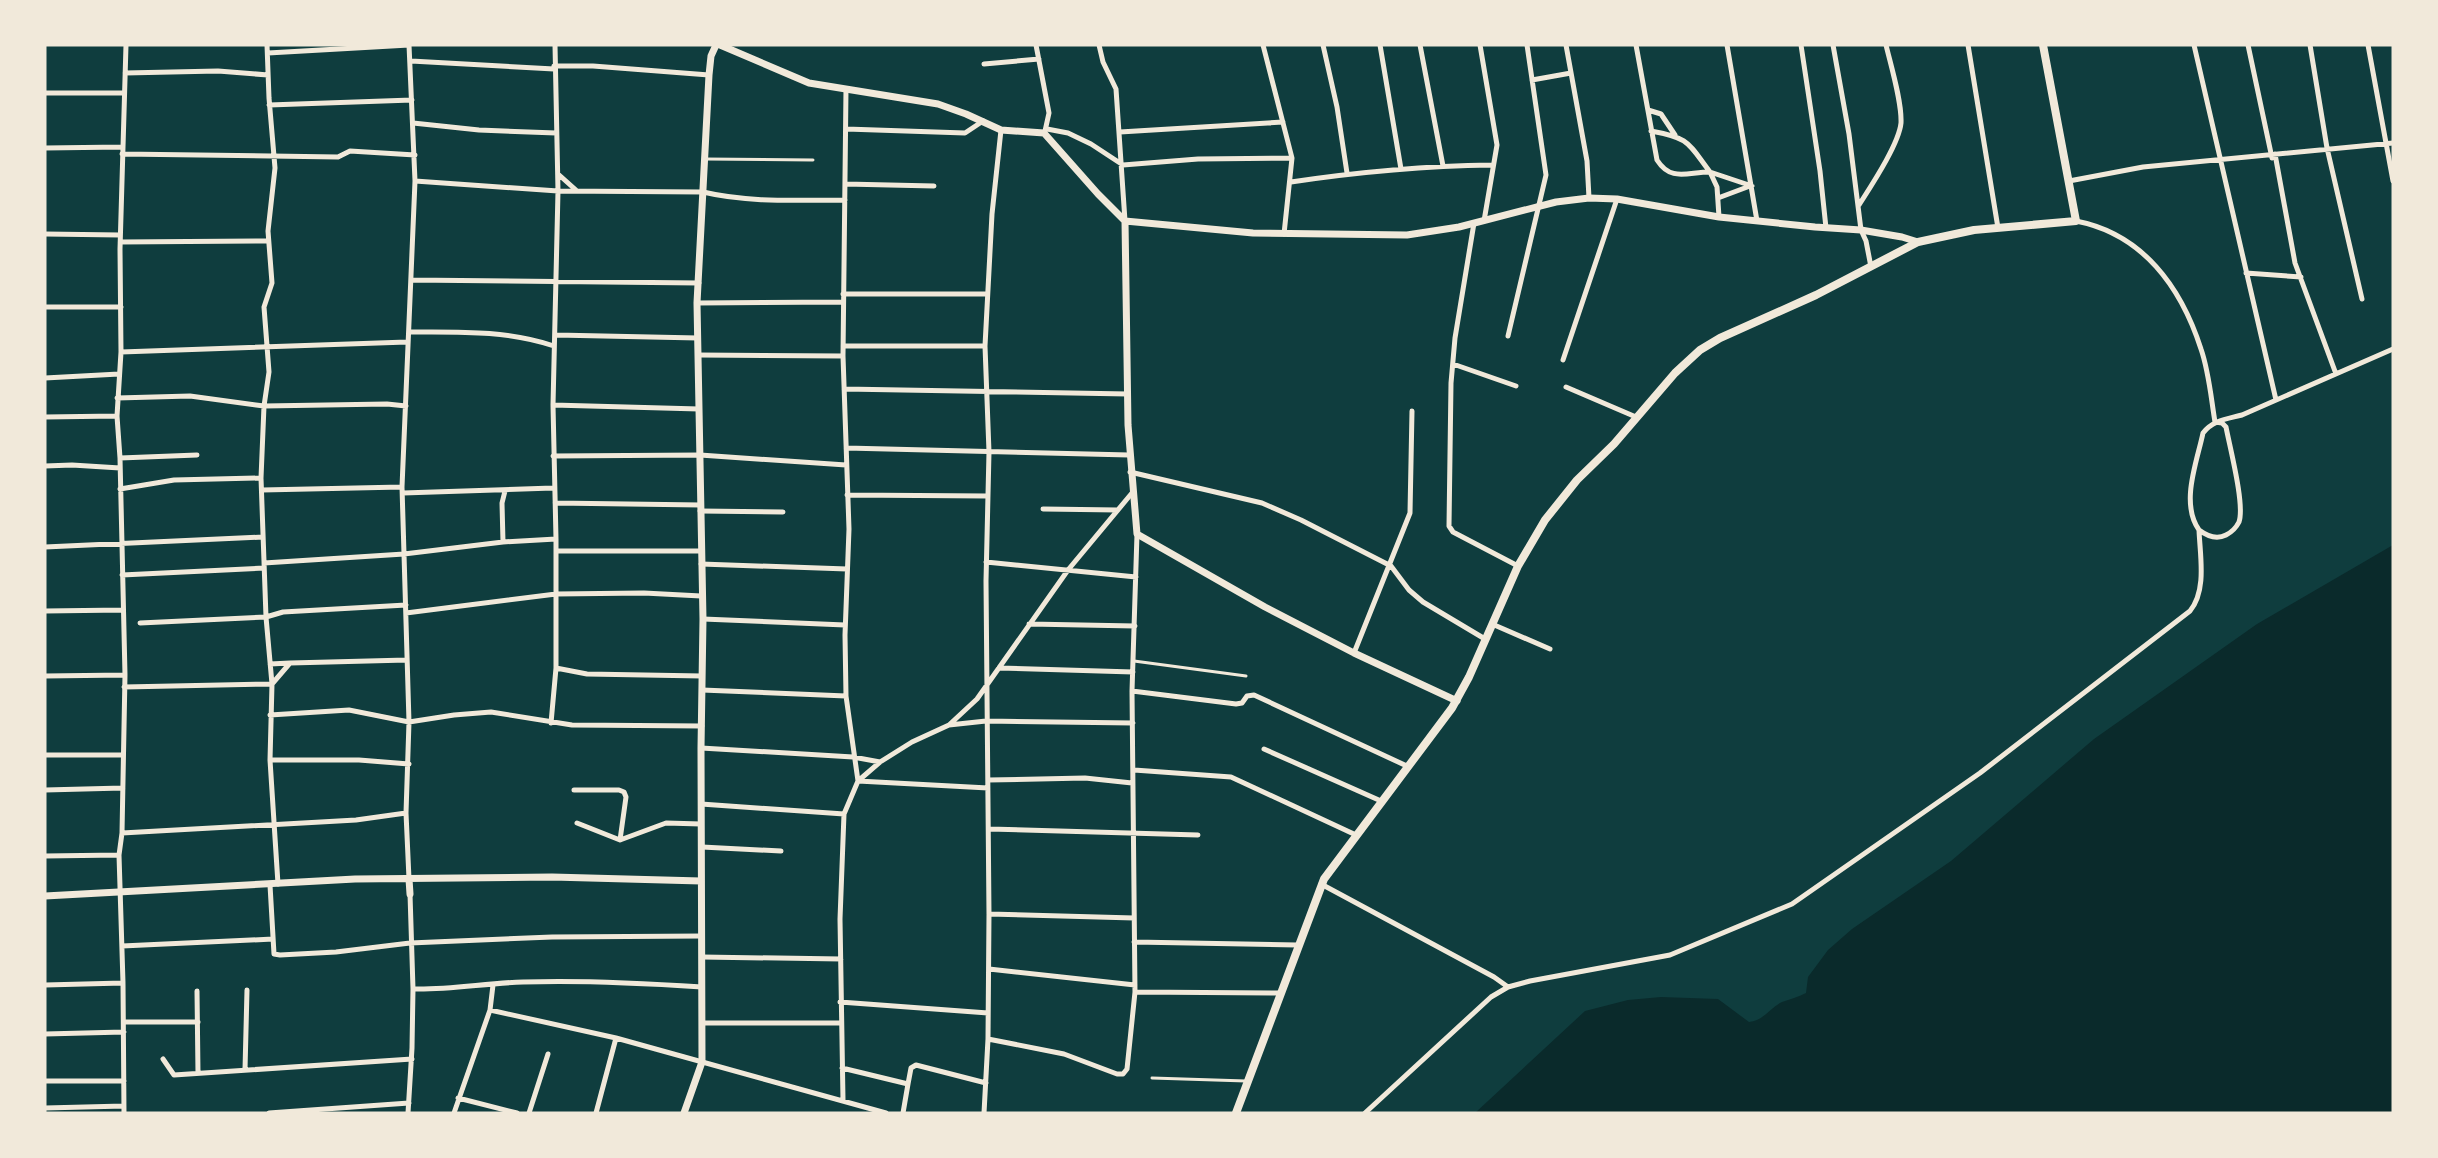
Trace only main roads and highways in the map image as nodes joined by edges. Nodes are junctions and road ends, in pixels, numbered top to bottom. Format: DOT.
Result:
graph roads {
  1 [pos="2043,45"];
  2 [pos="1236,1113"];
  1 -- 2 [label="main road"];
}
